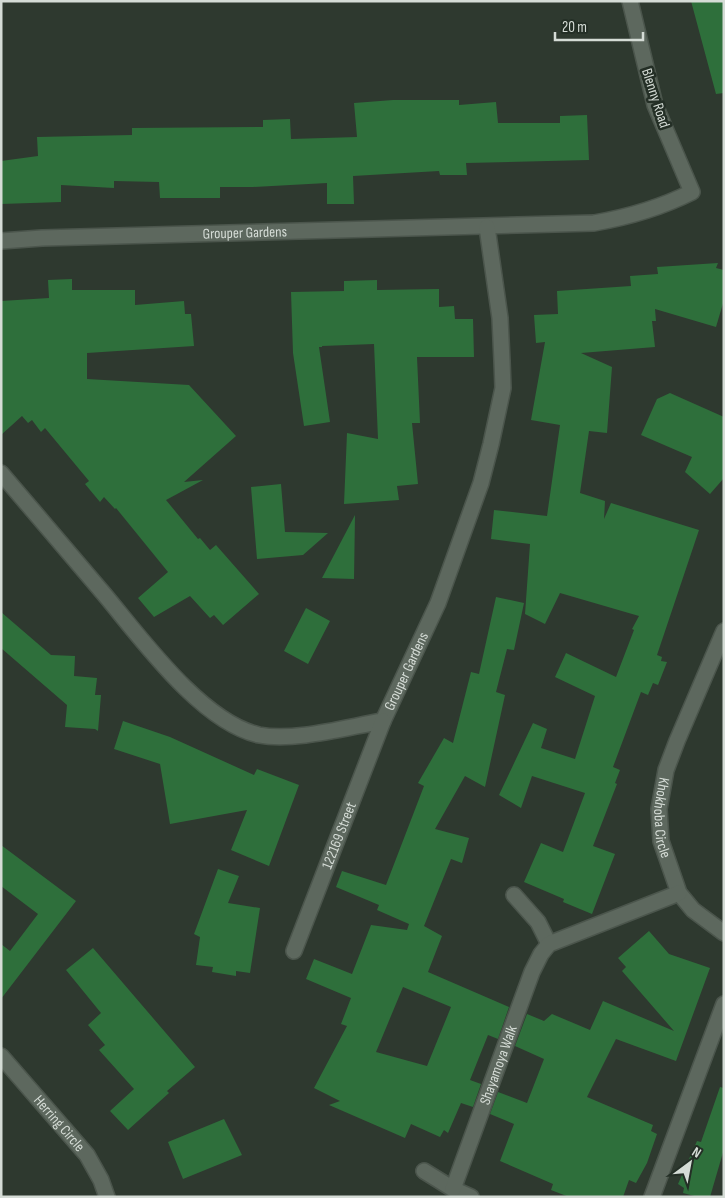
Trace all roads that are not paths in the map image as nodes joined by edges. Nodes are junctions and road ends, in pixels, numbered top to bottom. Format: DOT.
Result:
graph roads {
  1 [pos="630,1"];
  2 [pos="692,192"];
  3 [pos="487,227"];
  4 [pos="1,241"];
  5 [pos="1,473"];
  6 [pos="724,631"];
  7 [pos="718,658"];
  8 [pos="382,721"];
  9 [pos="679,893"];
  10 [pos="514,895"];
  11 [pos="724,933"];
  12 [pos="549,944"];
  13 [pos="294,951"];
  14 [pos="724,1004"];
  15 [pos="1,1056"];
  16 [pos="424,1171"];
  17 [pos="453,1189"];
  18 [pos="107,1197"];
  19 [pos="471,1197"];
  20 [pos="652,1197"];
  1 -- 2 [label="street, Blenny Road"];
  2 -- 3 [label="street, Grouper Gardens"];
  3 -- 4 [label="street, Grouper Gardens"];
  3 -- 8 [label="street, Grouper Gardens"];
  5 -- 8 [label="street, Grouper Gardens"];
  6 -- 7 [label="street, Khokhoba Circle"];
  7 -- 9 [label="street, Khokhoba Circle"];
  8 -- 13 [label="street, 122169 Street"];
  9 -- 11 [label="street, Khokhoba Circle"];
  9 -- 12 [label="street"];
  10 -- 12 [label="street"];
  12 -- 17 [label="street, Shayamoya Walk"];
  14 -- 20 [label="street"];
  15 -- 18 [label="street, Herring Circle"];
  16 -- 17 [label="street"];
  17 -- 19 [label="street"];
}
